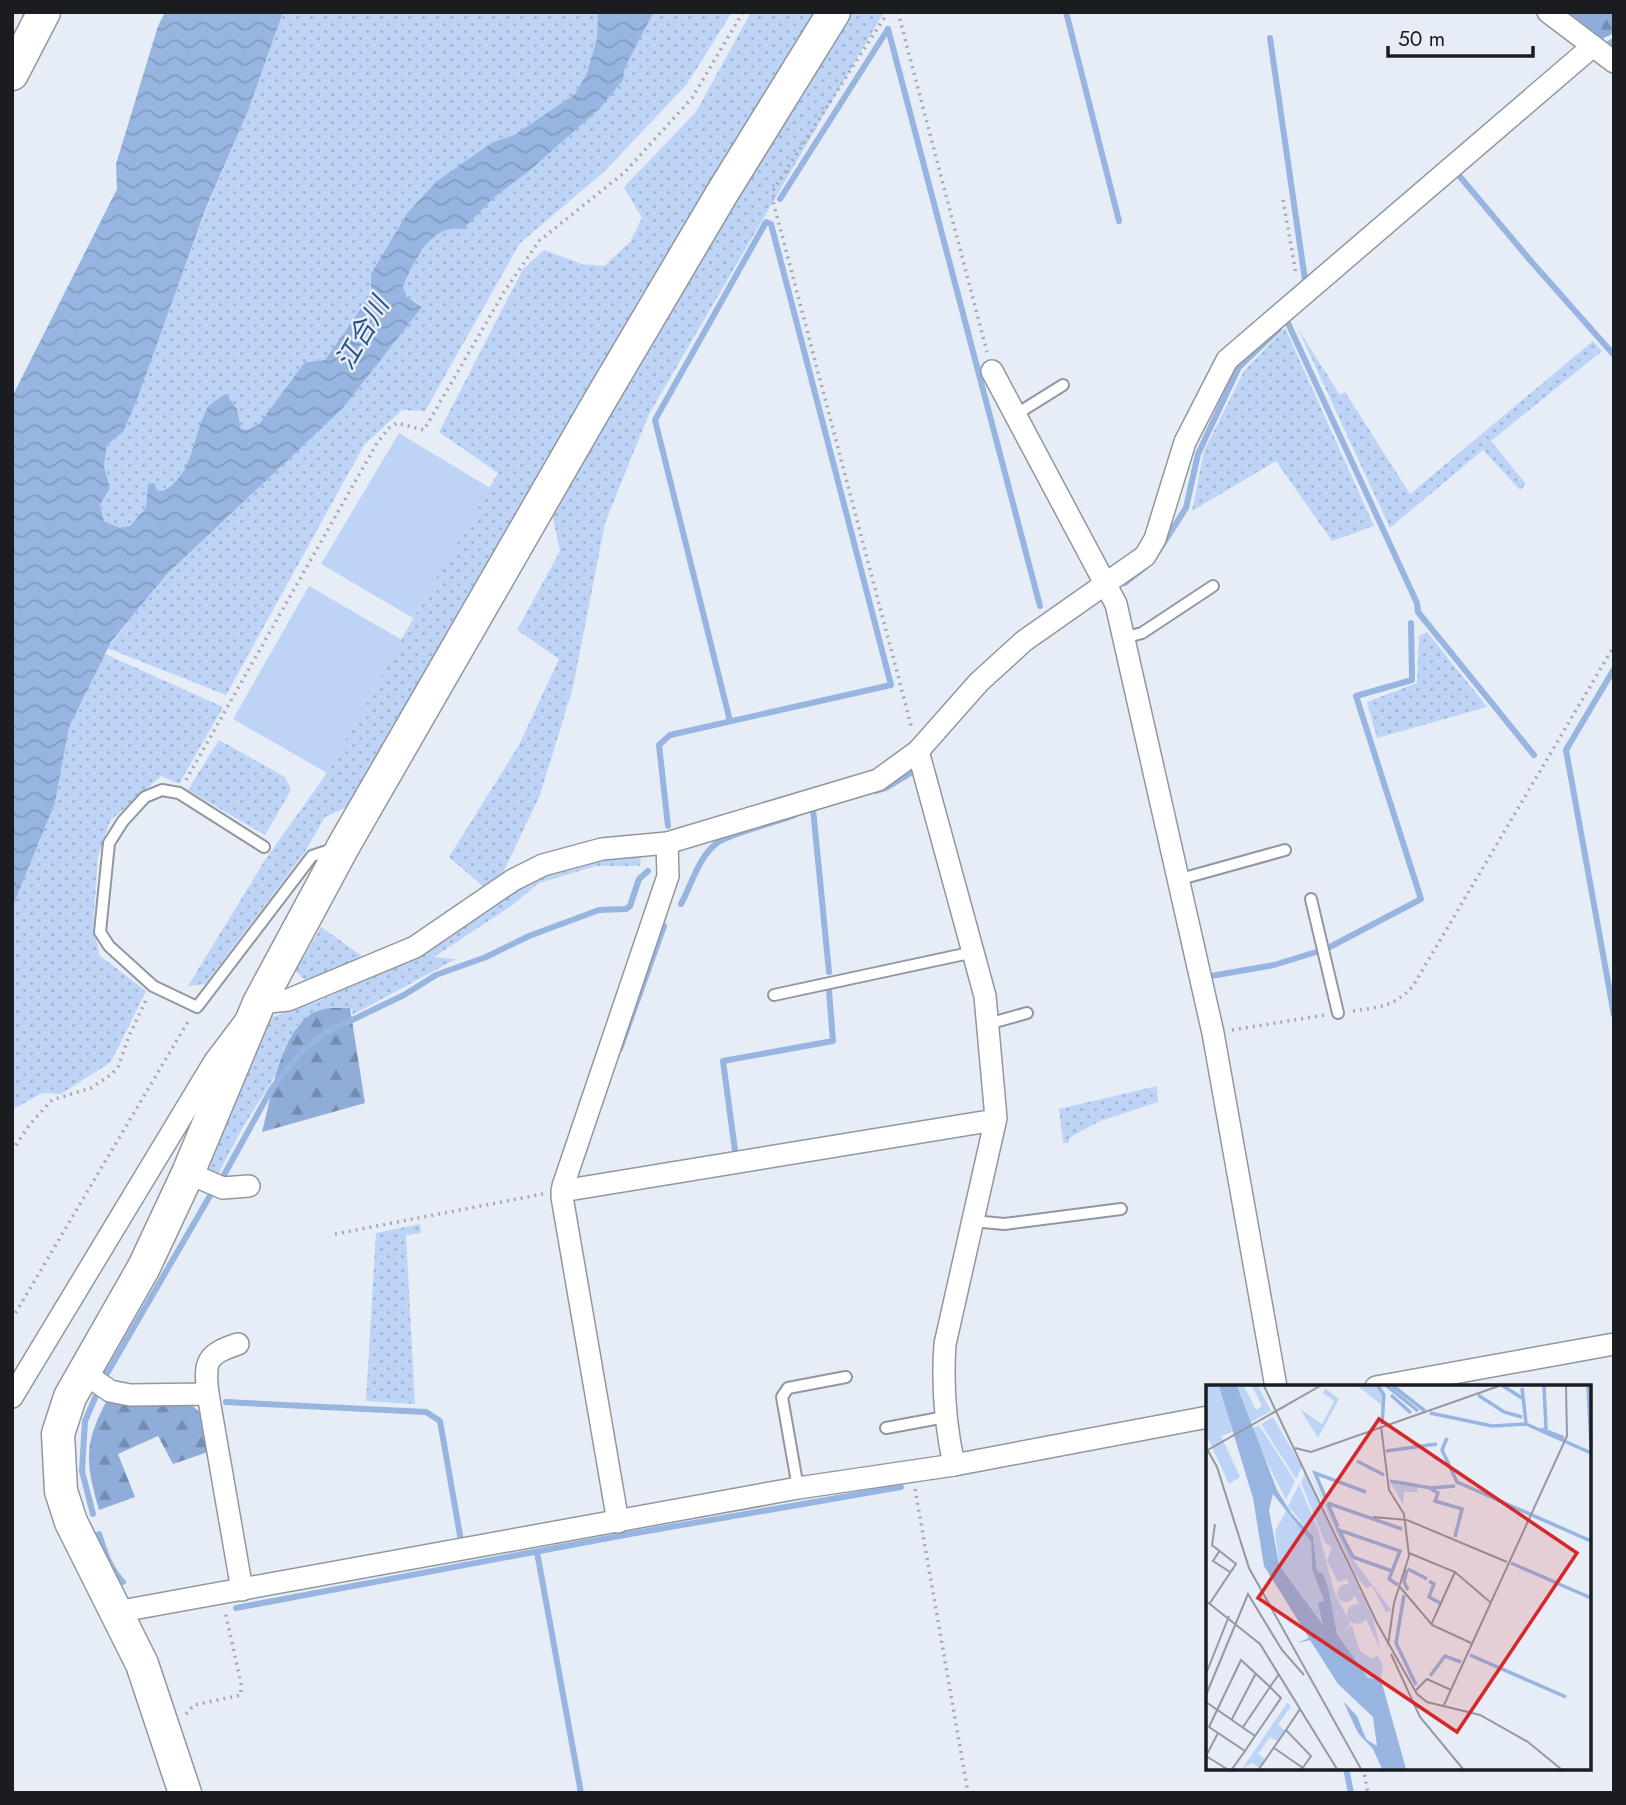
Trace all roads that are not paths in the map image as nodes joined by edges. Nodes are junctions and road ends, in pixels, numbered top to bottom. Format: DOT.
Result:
graph roads {
  1 [pos="44,12"];
  2 [pos="834,12"];
  3 [pos="1548,12"];
  4 [pos="1593,46"];
  5 [pos="1614,62"];
  6 [pos="12,74"];
  7 [pos="992,371"];
  8 [pos="1063,384"];
  9 [pos="1015,415"];
  10 [pos="1106,584"];
  11 [pos="1213,586"];
  12 [pos="1123,638"];
  13 [pos="918,751"];
  14 [pos="667,843"];
  15 [pos="344,845"];
  16 [pos="264,847"];
  17 [pos="1286,850"];
  18 [pos="1177,880"];
  19 [pos="1311,899"];
  20 [pos="974,951"];
  21 [pos="774,995"];
  22 [pos="259,1003"];
  23 [pos="1027,1013"];
  24 [pos="1338,1013"];
  25 [pos="988,1024"];
  26 [pos="995,1120"];
  27 [pos="206,1181"];
  28 [pos="249,1185"];
  29 [pos="571,1189"];
  30 [pos="1121,1209"];
  31 [pos="973,1221"];
  32 [pos="238,1344"];
  33 [pos="1614,1344"];
  34 [pos="87,1375"];
  35 [pos="846,1377"];
  36 [pos="1276,1385"];
  37 [pos="1387,1385"];
  38 [pos="208,1394"];
  39 [pos="12,1397"];
  40 [pos="945,1417"];
  41 [pos="1206,1417"];
  42 [pos="886,1427"];
  43 [pos="954,1465"];
  44 [pos="798,1488"];
  45 [pos="618,1522"];
  46 [pos="232,1592"];
  47 [pos="116,1612"];
  48 [pos="185,1793"];
  1 -- 6 [label="street"];
  2 -- 15 [label="street"];
  3 -- 4 [label="street"];
  4 -- 5 [label="street"];
  4 -- 10 [label="street"];
  7 -- 9 [label="street"];
  8 -- 9 [label="lane"];
  9 -- 10 [label="street"];
  10 -- 12 [label="street"];
  10 -- 13 [label="street"];
  11 -- 12 [label="lane"];
  12 -- 18 [label="street"];
  13 -- 14 [label="street"];
  13 -- 20 [label="street"];
  14 -- 22 [label="street"];
  14 -- 29 [label="street"];
  15 -- 16 [label="lane"];
  15 -- 22 [label="street"];
  17 -- 18 [label="lane"];
  18 -- 36 [label="street"];
  19 -- 24 [label="lane"];
  20 -- 21 [label="lane"];
  20 -- 25 [label="street"];
  22 -- 27 [label="street"];
  22 -- 39 [label="street"];
  23 -- 25 [label="lane"];
  25 -- 26 [label="street"];
  26 -- 29 [label="street"];
  26 -- 31 [label="street"];
  27 -- 28 [label="street"];
  27 -- 34 [label="street"];
  29 -- 45 [label="street"];
  30 -- 31 [label="lane"];
  31 -- 40 [label="street"];
  32 -- 38 [label="street"];
  33 -- 37 [label="street"];
  34 -- 38 [label="street"];
  34 -- 47 [label="street"];
  35 -- 44 [label="lane"];
  38 -- 46 [label="street"];
  40 -- 42 [label="lane"];
  40 -- 43 [label="street"];
  41 -- 43 [label="street"];
  43 -- 44 [label="street"];
  44 -- 45 [label="street"];
  45 -- 46 [label="street"];
  46 -- 47 [label="street"];
  47 -- 48 [label="street"];
}
